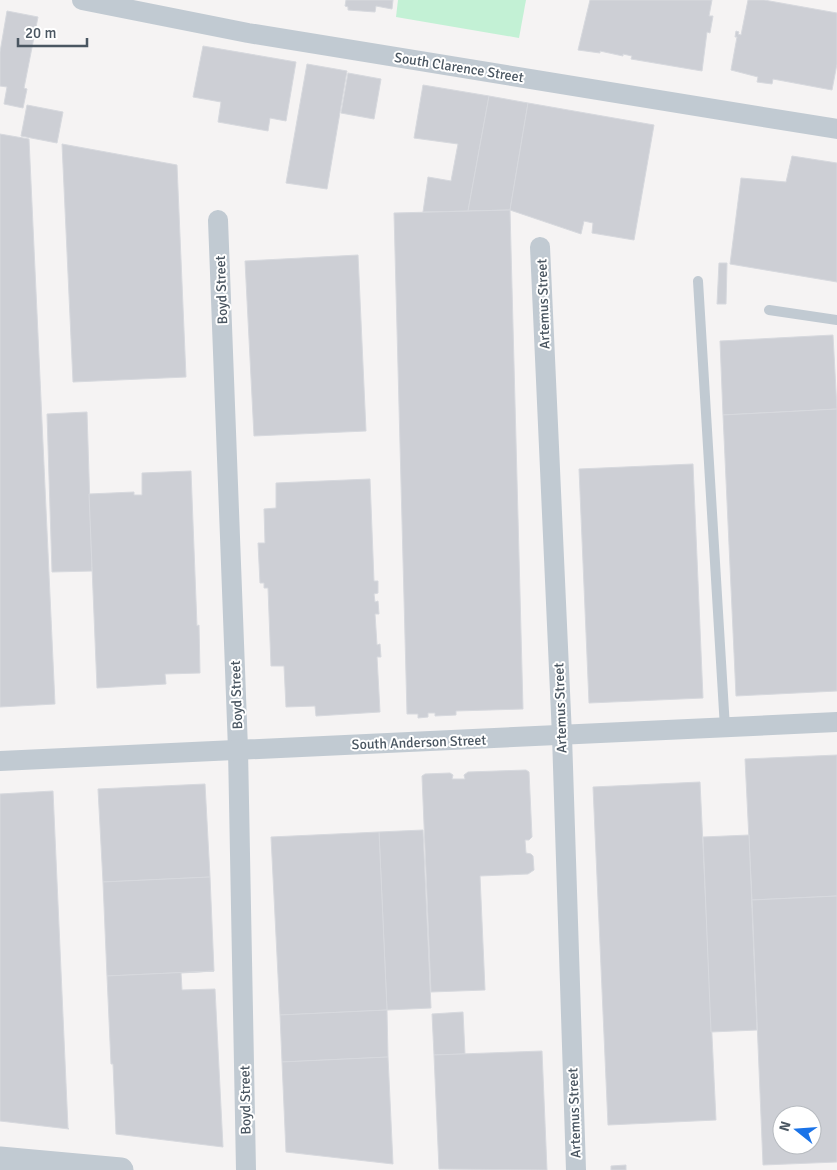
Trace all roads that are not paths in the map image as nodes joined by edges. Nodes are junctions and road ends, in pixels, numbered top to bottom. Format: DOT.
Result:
graph roads {
  1 [pos="82,0"];
  2 [pos="837,128"];
  3 [pos="218,220"];
  4 [pos="540,247"];
  5 [pos="698,281"];
  6 [pos="769,310"];
  7 [pos="837,320"];
  8 [pos="837,722"];
  9 [pos="725,728"];
  10 [pos="562,736"];
  11 [pos="238,749"];
  12 [pos="0,761"];
  13 [pos="0,1159"];
  14 [pos="121,1170"];
  15 [pos="246,1170"];
  16 [pos="576,1170"];
  1 -- 2 [label="street, South Clarence Street"];
  3 -- 11 [label="street, Boyd Street"];
  4 -- 10 [label="street, Artemus Street"];
  5 -- 9 [label="lane"];
  6 -- 7 [label="lane"];
  8 -- 9 [label="street, South Anderson Street"];
  9 -- 10 [label="street, South Anderson Street"];
  10 -- 11 [label="street, South Anderson Street"];
  10 -- 16 [label="street, Artemus Street"];
  11 -- 12 [label="street, South Anderson Street"];
  11 -- 15 [label="street, Boyd Street"];
  13 -- 14 [label="street"];
}
